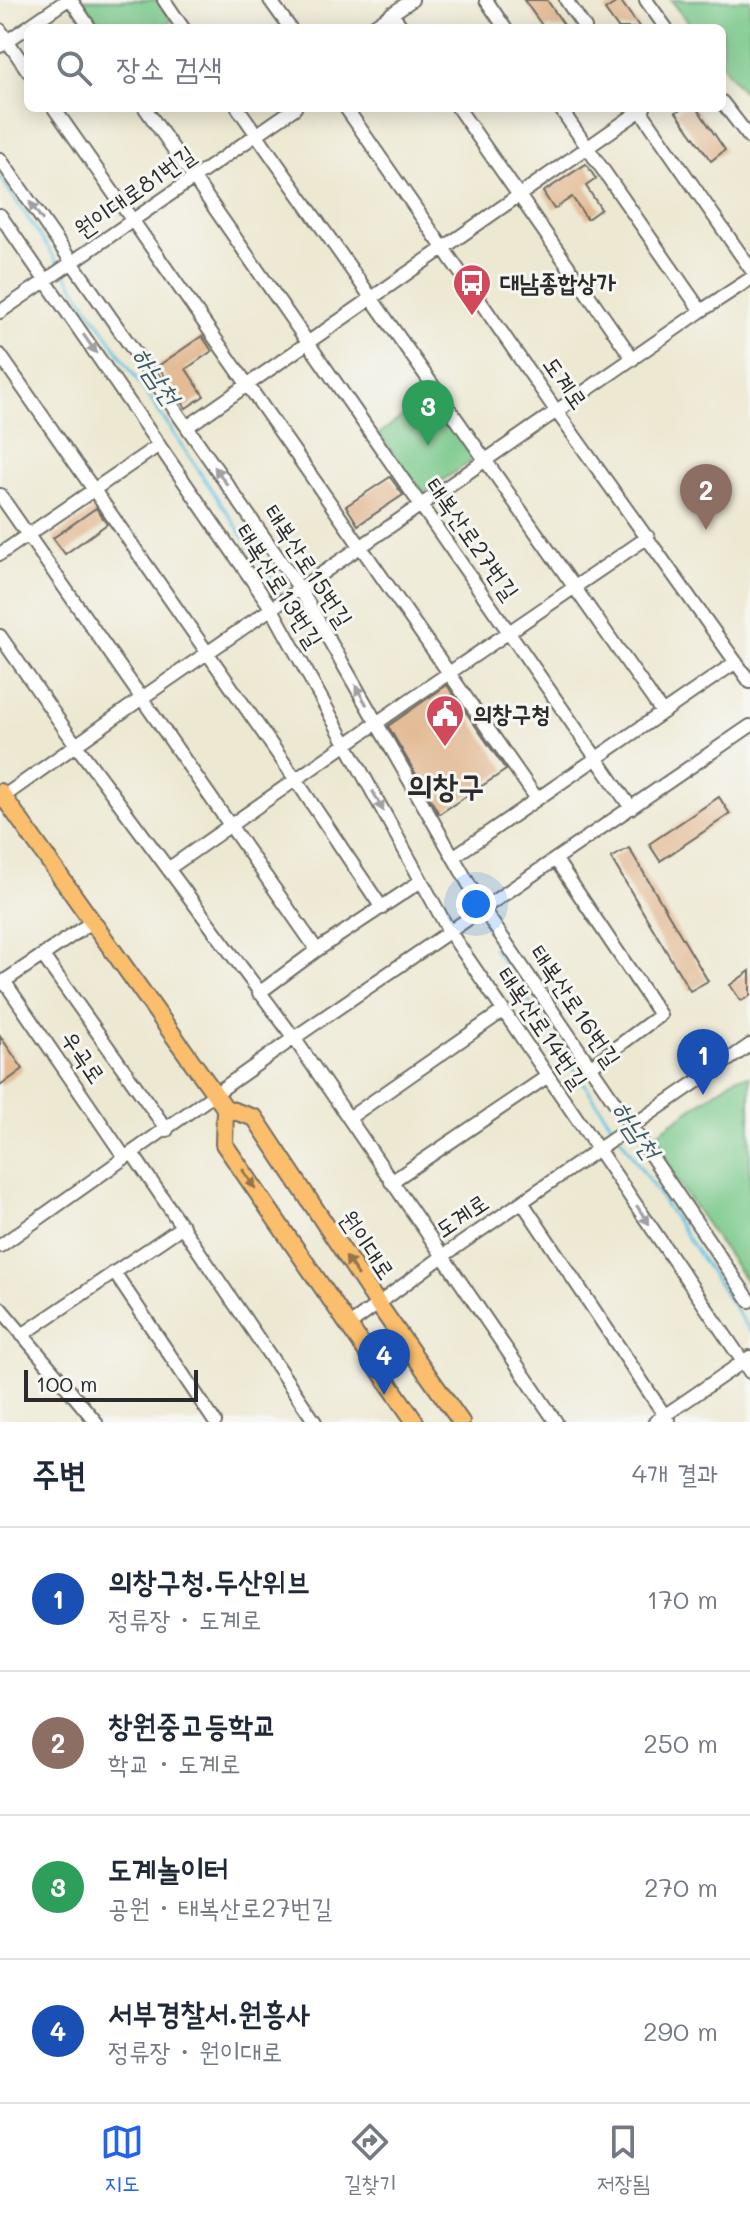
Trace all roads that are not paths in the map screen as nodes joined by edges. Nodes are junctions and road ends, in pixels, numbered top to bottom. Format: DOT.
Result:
graph roads {
  1 [pos="69,0"];
  2 [pos="164,0"];
  3 [pos="270,0"];
  4 [pos="412,0"];
  5 [pos="486,0"];
  6 [pos="566,0"];
  7 [pos="646,0"];
  8 [pos="392,13"];
  9 [pos="28,24"];
  10 [pos="87,24"];
  11 [pos="180,24"];
  12 [pos="287,24"];
  13 [pos="377,24"];
  14 [pos="399,24"];
  15 [pos="502,24"];
  16 [pos="582,24"];
  17 [pos="663,24"];
  18 [pos="24,26"];
  19 [pos="2,39"];
  20 [pos="24,66"];
  21 [pos="726,107"];
  22 [pos="57,112"];
  23 [pos="148,112"];
  24 [pos="241,112"];
  25 [pos="289,112"];
  26 [pos="349,112"];
  27 [pos="461,112"];
  28 [pos="563,112"];
  29 [pos="637,112"];
  30 [pos="643,112"];
  31 [pos="256,135"];
  32 [pos="750,138"];
  33 [pos="587,147"];
  34 [pos="0,159"];
  35 [pos="194,178"];
  36 [pos="519,195"];
  37 [pos="0,215"];
  38 [pos="133,220"];
  39 [pos="444,248"];
  40 [pos="70,263"];
  41 [pos="750,268"];
  42 [pos="49,278"];
  43 [pos="750,279"];
  44 [pos="370,298"];
  45 [pos="701,311"];
  46 [pos="0,312"];
  47 [pos="308,341"];
  48 [pos="0,355"];
  49 [pos="633,359"];
  50 [pos="247,384"];
  51 [pos="557,412"];
  52 [pos="187,427"];
  53 [pos="159,445"];
  54 [pos="485,462"];
  55 [pos="94,490"];
  56 [pos="0,495"];
  57 [pos="422,505"];
  58 [pos="28,535"];
  59 [pos="648,537"];
  60 [pos="359,548"];
  61 [pos="0,554"];
  62 [pos="574,588"];
  63 [pos="300,589"];
  64 [pos="272,609"];
  65 [pos="509,632"];
  66 [pos="0,636"];
  67 [pos="208,653"];
  68 [pos="736,662"];
  69 [pos="448,674"];
  70 [pos="750,682"];
  71 [pos="142,698"];
  72 [pos="662,712"];
  73 [pos="377,724"];
  74 [pos="750,726"];
  75 [pos="76,745"];
  76 [pos="348,745"];
  77 [pos="597,756"];
  78 [pos="296,780"];
  79 [pos="1,796"];
  80 [pos="537,799"];
  81 [pos="631,808"];
  82 [pos="231,825"];
  83 [pos="453,857"];
  84 [pos="556,860"];
  85 [pos="168,869"];
  86 [pos="421,881"];
  87 [pos="382,908"];
  88 [pos="481,910"];
  89 [pos="92,922"];
  90 [pos="452,929"];
  91 [pos="317,950"];
  92 [pos="43,956"];
  93 [pos="2,983"];
  94 [pos="259,993"];
  95 [pos="503,1011"];
  96 [pos="294,1038"];
  97 [pos="750,1046"];
  98 [pos="590,1067"];
  99 [pos="548,1076"];
  100 [pos="219,1102"];
  101 [pos="349,1118"];
  102 [pos="167,1130"];
  103 [pos="628,1130"];
  104 [pos="601,1149"];
  105 [pos="128,1155"];
  106 [pos="391,1182"];
  107 [pos="522,1202"];
  108 [pos="183,1226"];
  109 [pos="0,1246"];
  110 [pos="443,1256"];
  111 [pos="114,1272"];
  112 [pos="750,1301"];
  113 [pos="378,1304"];
  114 [pos="0,1308"];
  115 [pos="348,1326"];
  116 [pos="22,1335"];
  117 [pos="748,1362"];
  118 [pos="663,1420"];
  119 [pos="96,1422"];
  120 [pos="215,1422"];
  121 [pos="315,1422"];
  122 [pos="415,1422"];
  123 [pos="461,1422"];
  124 [pos="556,1422"];
  1 -- 9 [label="street"];
  1 -- 10 [label="street"];
  2 -- 11 [label="street"];
  3 -- 12 [label="street"];
  4 -- 8 [label="street"];
  5 -- 15 [label="street"];
  6 -- 16 [label="street"];
  7 -- 17 [label="street"];
  8 -- 13 [label="street"];
  8 -- 14 [label="street"];
  18 -- 19 [label="street"];
  19 -- 20 [label="street"];
  21 -- 32 [label="street"];
  22 -- 38 [label="street"];
  23 -- 35 [label="street, 태복산로27번길"];
  24 -- 31 [label="street"];
  25 -- 31 [label="street, 원이대로81번길"];
  26 -- 39 [label="street, 도계로"];
  27 -- 36 [label="street"];
  28 -- 33 [label="street"];
  29 -- 33 [label="street"];
  30 -- 41 [label="street"];
  31 -- 35 [label="street, 원이대로81번길"];
  31 -- 44 [label="street"];
  33 -- 36 [label="street"];
  33 -- 45 [label="street"];
  40 -- 34 [label="street, 태복산로15번길, one-way"];
  35 -- 38 [label="street, 원이대로81번길"];
  35 -- 47 [label="street, 태복산로27번길"];
  36 -- 39 [label="street"];
  36 -- 49 [label="street"];
  37 -- 42 [label="street, 태복산로13번길"];
  38 -- 40 [label="street, 원이대로81번길"];
  38 -- 50 [label="street"];
  39 -- 44 [label="street"];
  39 -- 51 [label="street, 도계로"];
  40 -- 42 [label="street, 원이대로81번길"];
  40 -- 52 [label="street, 태복산로15번길"];
  42 -- 46 [label="street, 원이대로81번길"];
  42 -- 53 [label="street, 태복산로13번길, one-way"];
  43 -- 45 [label="street"];
  44 -- 47 [label="street"];
  44 -- 54 [label="street"];
  45 -- 49 [label="street"];
  47 -- 50 [label="street"];
  47 -- 57 [label="street, 태복산로27번길"];
  48 -- 55 [label="street"];
  49 -- 51 [label="street"];
  50 -- 52 [label="street"];
  50 -- 60 [label="street"];
  51 -- 54 [label="street"];
  51 -- 59 [label="street, 도계로"];
  63 -- 52 [label="street, 태복산로15번길, one-way"];
  53 -- 55 [label="street"];
  53 -- 64 [label="street, 태복산로13번길"];
  54 -- 57 [label="street"];
  54 -- 62 [label="street"];
  55 -- 58 [label="street"];
  55 -- 67 [label="street"];
  56 -- 58 [label="street"];
  57 -- 60 [label="street"];
  57 -- 65 [label="street, 태복산로27번길"];
  58 -- 61 [label="street"];
  58 -- 71 [label="street"];
  59 -- 62 [label="street"];
  59 -- 68 [label="street, 도계로"];
  60 -- 63 [label="street"];
  60 -- 69 [label="street"];
  62 -- 65 [label="street"];
  62 -- 72 [label="street"];
  63 -- 64 [label="street"];
  73 -- 63 [label="street, 태복산로15번길, one-way"];
  64 -- 67 [label="street"];
  64 -- 76 [label="street, 태복산로13번길"];
  65 -- 69 [label="street"];
  65 -- 77 [label="street, 태복산로27번길"];
  66 -- 75 [label="street"];
  67 -- 71 [label="street"];
  67 -- 78 [label="street"];
  68 -- 70 [label="street, 도계로"];
  68 -- 72 [label="street"];
  69 -- 73 [label="street"];
  69 -- 80 [label="street"];
  71 -- 75 [label="street"];
  71 -- 82 [label="street"];
  72 -- 77 [label="street"];
  73 -- 76 [label="street"];
  73 -- 83 [label="street, 태복산로15번길"];
  74 -- 81 [label="street"];
  75 -- 79 [label="street"];
  75 -- 85 [label="street"];
  76 -- 78 [label="street"];
  76 -- 86 [label="street, 태복산로13번길, one-way"];
  77 -- 80 [label="street"];
  77 -- 81 [label="street, 태복산로27번길"];
  78 -- 82 [label="street"];
  78 -- 87 [label="street"];
  79 -- 89 [label="main road, 원이대로"];
  80 -- 83 [label="street"];
  81 -- 84 [label="street"];
  82 -- 85 [label="street"];
  82 -- 91 [label="street"];
  83 -- 88 [label="street, 태복산로15번길"];
  84 -- 88 [label="street"];
  84 -- 98 [label="street"];
  85 -- 94 [label="street"];
  86 -- 87 [label="street"];
  86 -- 90 [label="street, 태복산로13번길"];
  87 -- 91 [label="street"];
  88 -- 90 [label="street"];
  88 -- 98 [label="street, 태복산로16번길"];
  89 -- 92 [label="street"];
  89 -- 100 [label="main road, 원이대로"];
  90 -- 95 [label="street, 태복산로14번길"];
  90 -- 96 [label="street"];
  91 -- 94 [label="street"];
  92 -- 93 [label="street"];
  92 -- 102 [label="street, 우곡로"];
  93 -- 105 [label="street, 우곡로"];
  94 -- 96 [label="street"];
  95 -- 99 [label="street, 태복산로14번길"];
  95 -- 101 [label="street"];
  96 -- 100 [label="street"];
  96 -- 101 [label="street"];
  97 -- 103 [label="street"];
  98 -- 103 [label="street, 태복산로16번길"];
  99 -- 104 [label="street, 태복산로14번길"];
  99 -- 106 [label="street"];
  100 -- 102 [label="street"];
  113 -- 100 [label="main road, 원이대로, one-way"];
  100 -- 115 [label="main road, one-way"];
  101 -- 106 [label="street"];
  102 -- 105 [label="street"];
  103 -- 104 [label="street, 도계로"];
  103 -- 112 [label="street, 태복산로16번길"];
  104 -- 107 [label="street, 도계로"];
  104 -- 117 [label="street, 태복산로14번길, one-way"];
  105 -- 108 [label="street, 우곡로"];
  105 -- 109 [label="street"];
  106 -- 110 [label="street"];
  107 -- 110 [label="street, 도계로"];
  107 -- 118 [label="street"];
  108 -- 111 [label="street"];
  108 -- 121 [label="street, 우곡로"];
  110 -- 113 [label="street, 도계로"];
  110 -- 124 [label="street"];
  111 -- 116 [label="street"];
  111 -- 120 [label="street"];
  113 -- 115 [label="street, 도계로"];
  113 -- 123 [label="main road, 원이대로"];
  114 -- 116 [label="street"];
  115 -- 122 [label="main road"];
  116 -- 119 [label="street"];
  117 -- 118 [label="street"];
}
